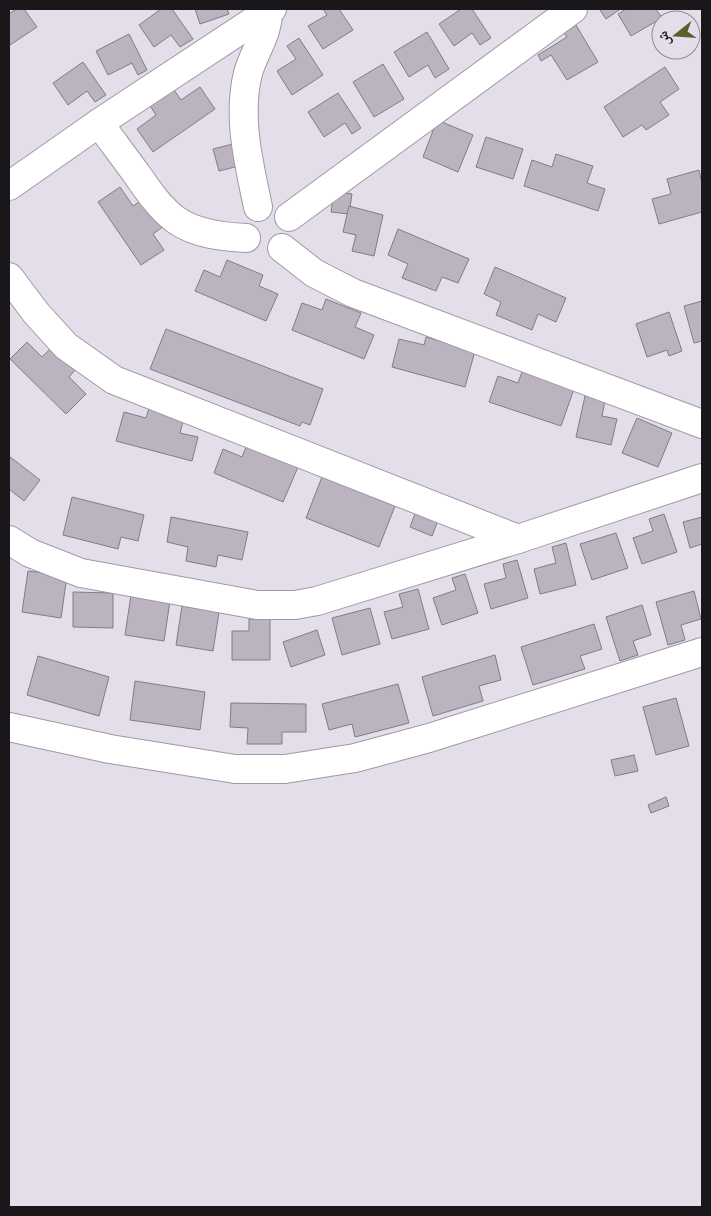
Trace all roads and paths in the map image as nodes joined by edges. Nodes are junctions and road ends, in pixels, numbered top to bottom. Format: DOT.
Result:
graph roads {
  1 [pos="573,9"];
  2 [pos="270,10"];
  3 [pos="99,123"];
  4 [pos="9,186"];
  5 [pos="258,207"];
  6 [pos="289,217"];
  7 [pos="246,238"];
  8 [pos="282,248"];
  9 [pos="9,277"];
  10 [pos="702,424"];
  11 [pos="702,478"];
  12 [pos="518,538"];
  13 [pos="9,540"];
  14 [pos="702,652"];
  15 [pos="9,727"];
  1 -- 6 [label="street"];
  2 -- 3 [label="street"];
  2 -- 5 [label="street"];
  3 -- 4 [label="street"];
  3 -- 7 [label="street"];
  5 -- 6 [label="street"];
  5 -- 7 [label="street"];
  6 -- 8 [label="street"];
  7 -- 8 [label="street"];
  8 -- 10 [label="street"];
  9 -- 12 [label="street"];
  11 -- 12 [label="street"];
  12 -- 13 [label="street"];
  14 -- 15 [label="street"];
}
